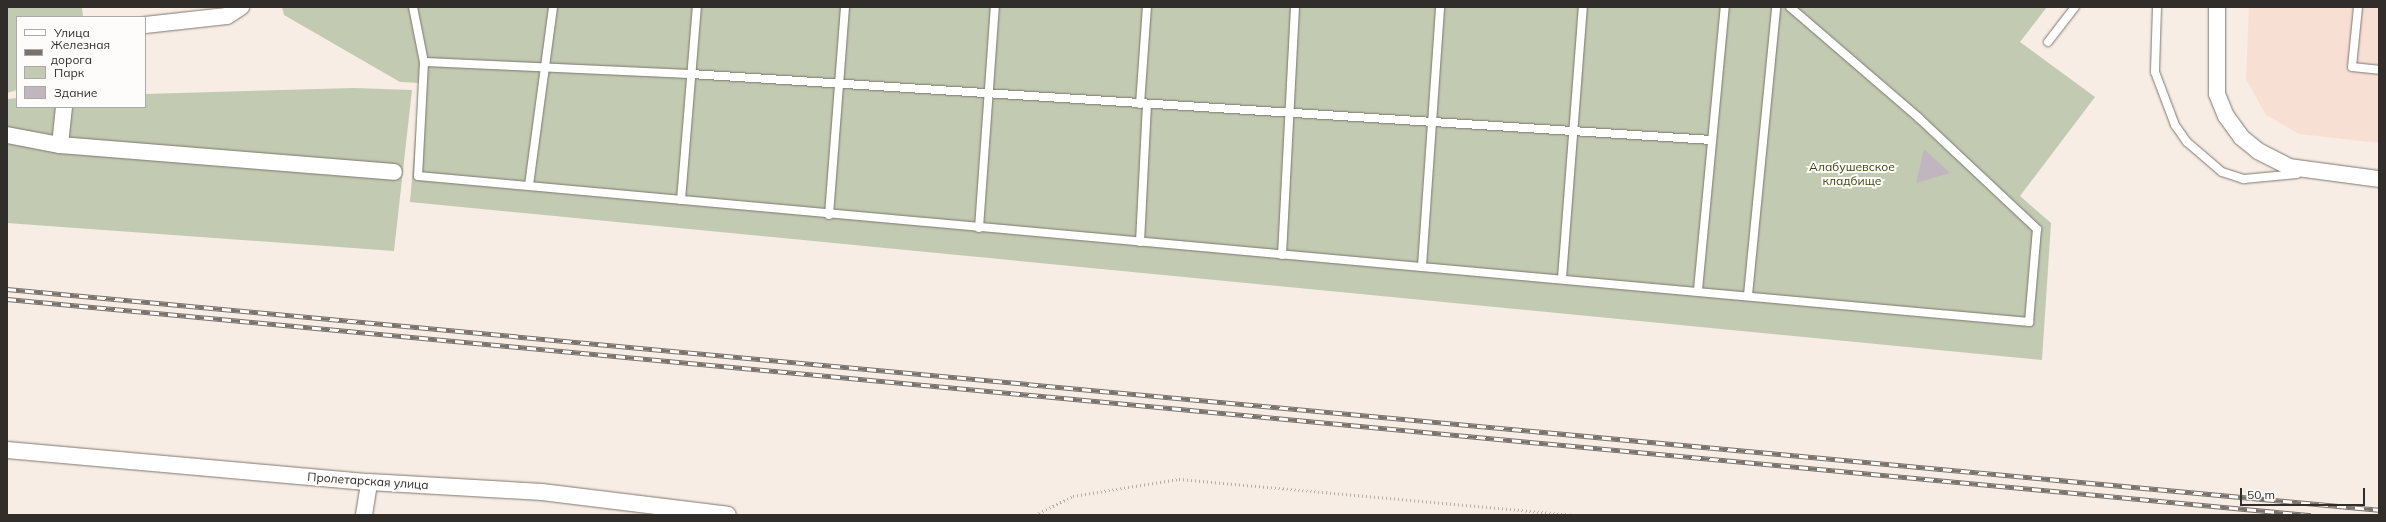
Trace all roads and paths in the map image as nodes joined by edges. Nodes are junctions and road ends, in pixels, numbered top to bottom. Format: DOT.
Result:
graph roads {
  1 [pos="241,7"];
  2 [pos="413,7"];
  3 [pos="553,7"];
  4 [pos="697,7"];
  5 [pos="845,7"];
  6 [pos="996,7"];
  7 [pos="1147,7"];
  8 [pos="1295,7"];
  9 [pos="1440,7"];
  10 [pos="1583,7"];
  11 [pos="1725,7"];
  12 [pos="1776,7"];
  13 [pos="1790,7"];
  14 [pos="2075,7"];
  15 [pos="2157,7"];
  16 [pos="2217,7"];
  17 [pos="2358,7"];
  18 [pos="146,25"];
  19 [pos="2048,42"];
  20 [pos="424,62"];
  21 [pos="545,65"];
  22 [pos="2379,70"];
  23 [pos="692,74"];
  24 [pos="838,83"];
  25 [pos="988,94"];
  26 [pos="1144,104"];
  27 [pos="64,108"];
  28 [pos="1289,114"];
  29 [pos="1431,123"];
  30 [pos="1572,132"];
  31 [pos="7,135"];
  32 [pos="1712,140"];
  33 [pos="60,146"];
  34 [pos="394,172"];
  35 [pos="2312,172"];
  36 [pos="2379,179"];
  37 [pos="529,185"];
  38 [pos="681,200"];
  39 [pos="829,215"];
  40 [pos="979,228"];
  41 [pos="1140,242"];
  42 [pos="1282,255"];
  43 [pos="1422,266"];
  44 [pos="1562,278"];
  45 [pos="1698,290"];
  46 [pos="1748,295"];
  47 [pos="7,450"];
  48 [pos="369,482"];
  49 [pos="364,515"];
  50 [pos="728,515"];
  51 [pos="1035,515"];
  52 [pos="1574,515"];
  1 -- 18 [label="street"];
  2 -- 20 [label="lane"];
  3 -- 21 [label="lane"];
  4 -- 23 [label="lane"];
  5 -- 24 [label="lane"];
  6 -- 25 [label="lane"];
  7 -- 26 [label="lane"];
  8 -- 28 [label="lane"];
  9 -- 29 [label="lane"];
  10 -- 30 [label="lane"];
  11 -- 32 [label="lane"];
  12 -- 46 [label="lane"];
  13 -- 46 [label="lane"];
  14 -- 19 [label="lane"];
  15 -- 35 [label="lane"];
  16 -- 35 [label="street"];
  17 -- 22 [label="lane"];
  20 -- 21 [label="lane"];
  20 -- 37 [label="lane"];
  21 -- 23 [label="lane"];
  21 -- 37 [label="lane"];
  23 -- 24 [label="lane"];
  23 -- 38 [label="lane"];
  24 -- 25 [label="lane"];
  24 -- 39 [label="lane"];
  25 -- 26 [label="lane"];
  25 -- 40 [label="lane"];
  26 -- 28 [label="lane"];
  26 -- 41 [label="lane"];
  27 -- 33 [label="street"];
  28 -- 29 [label="lane"];
  28 -- 42 [label="lane"];
  29 -- 30 [label="lane"];
  29 -- 43 [label="lane"];
  30 -- 32 [label="lane"];
  30 -- 44 [label="lane"];
  31 -- 33 [label="street"];
  32 -- 45 [label="lane"];
  33 -- 34 [label="street"];
  35 -- 36 [label="street"];
  37 -- 38 [label="lane"];
  38 -- 39 [label="lane"];
  39 -- 40 [label="lane"];
  40 -- 41 [label="lane"];
  41 -- 42 [label="lane"];
  42 -- 43 [label="lane"];
  43 -- 44 [label="lane"];
  44 -- 45 [label="lane"];
  45 -- 46 [label="lane"];
  47 -- 48 [label="street, Пролетарская улица"];
  48 -- 49 [label="street"];
  48 -- 50 [label="street, Пролетарская улица"];
  51 -- 52 [label="path"];
}
